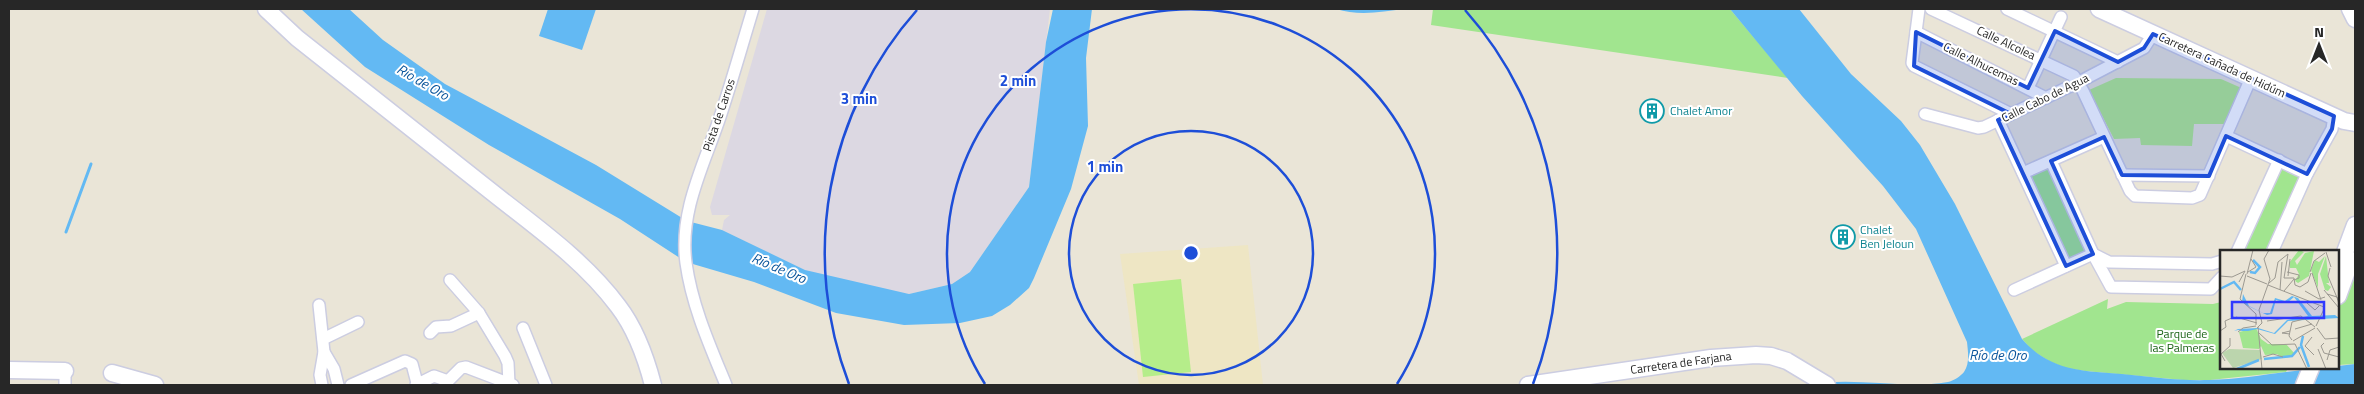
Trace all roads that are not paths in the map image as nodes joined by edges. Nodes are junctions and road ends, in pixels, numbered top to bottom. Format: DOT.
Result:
graph roads {
  1 [pos="266,9"];
  2 [pos="753,9"];
  3 [pos="1919,9"];
  4 [pos="1931,9"];
  5 [pos="2007,9"];
  6 [pos="2099,9"];
  7 [pos="2350,9"];
  8 [pos="2062,17"];
  9 [pos="2355,19"];
  10 [pos="2055,31"];
  11 [pos="1916,32"];
  12 [pos="2153,34"];
  13 [pos="2042,60"];
  14 [pos="2118,62"];
  15 [pos="2251,78"];
  16 [pos="2079,82"];
  17 [pos="2028,88"];
  18 [pos="2046,98"];
  19 [pos="1925,114"];
  20 [pos="2011,114"];
  21 [pos="1998,120"];
  22 [pos="2347,123"];
  23 [pos="2226,136"];
  24 [pos="2104,137"];
  25 [pos="2279,160"];
  26 [pos="2051,161"];
  27 [pos="2023,173"];
  28 [pos="2308,174"];
  29 [pos="2122,175"];
  30 [pos="2209,176"];
  31 [pos="2355,225"];
  32 [pos="2238,250"];
  33 [pos="2273,250"];
  34 [pos="2355,251"];
  35 [pos="2093,254"];
  36 [pos="2220,262"];
  37 [pos="2066,266"];
  38 [pos="2339,268"];
  39 [pos="2220,279"];
  40 [pos="450,280"];
  41 [pos="2014,290"];
  42 [pos="2339,293"];
  43 [pos="319,304"];
  44 [pos="479,313"];
  45 [pos="358,322"];
  46 [pos="523,328"];
  47 [pos="430,333"];
  48 [pos="323,338"];
  49 [pos="324,352"];
  50 [pos="2299,369"];
  51 [pos="2311,369"];
  52 [pos="9,370"];
  53 [pos="112,373"];
  54 [pos="65,378"];
  55 [pos="417,384"];
  56 [pos="511,384"];
  57 [pos="155,385"];
  58 [pos="322,385"];
  59 [pos="338,385"];
  60 [pos="351,385"];
  61 [pos="546,385"];
  62 [pos="653,385"];
  63 [pos="726,385"];
  64 [pos="1528,385"];
  65 [pos="1826,385"];
  66 [pos="2292,385"];
  67 [pos="2304,385"];
  1 -- 62 [label="main road"];
  2 -- 63 [label="street, Pista de Carros"];
  3 -- 11 [label="street"];
  4 -- 13 [label="street, Calle Alcolea"];
  5 -- 10 [label="street"];
  6 -- 12 [label="main road, Carretera Cañada de Hidúm"];
  7 -- 9 [label="main road"];
  8 -- 10 [label="street"];
  10 -- 13 [label="street"];
  10 -- 14 [label="street"];
  11 -- 17 [label="street, Calle Alhucemas"];
  11 -- 20 [label="street"];
  12 -- 14 [label="street, Calle Cabo de Agua"];
  12 -- 15 [label="main road, Carretera Cañada de Hidúm"];
  13 -- 16 [label="street, Calle Alcolea"];
  13 -- 17 [label="street"];
  14 -- 16 [label="street, Calle Cabo de Agua"];
  15 -- 22 [label="main road, Carretera Cañada de Hidúm"];
  15 -- 23 [label="street"];
  16 -- 18 [label="street, Calle Cabo de Agua"];
  16 -- 24 [label="street"];
  17 -- 18 [label="street, Calle Alhucemas"];
  18 -- 20 [label="street, Calle Cabo de Agua"];
  19 -- 21 [label="street, Calle Cabo de Agua"];
  20 -- 21 [label="street, Calle Cabo de Agua"];
  21 -- 27 [label="street"];
  22 -- 28 [label="street"];
  23 -- 25 [label="street"];
  23 -- 30 [label="street"];
  24 -- 26 [label="street"];
  24 -- 29 [label="street"];
  25 -- 28 [label="street"];
  25 -- 32 [label="street"];
  26 -- 27 [label="street"];
  26 -- 35 [label="street"];
  27 -- 37 [label="street"];
  28 -- 33 [label="street"];
  29 -- 30 [label="street"];
  29 -- 30 [label="street"];
  31 -- 38 [label="main road"];
  34 -- 42 [label="main road"];
  35 -- 36 [label="street"];
  35 -- 37 [label="street"];
  35 -- 39 [label="street"];
  37 -- 41 [label="street"];
  40 -- 44 [label="street"];
  43 -- 48 [label="street"];
  44 -- 47 [label="street"];
  44 -- 56 [label="street"];
  45 -- 48 [label="street"];
  46 -- 61 [label="street"];
  48 -- 49 [label="street"];
  49 -- 58 [label="street"];
  49 -- 59 [label="street"];
  50 -- 66 [label="main road"];
  51 -- 67 [label="main road"];
  52 -- 54 [label="main road"];
  53 -- 57 [label="main road"];
  55 -- 56 [label="street"];
  55 -- 60 [label="street"];
  64 -- 65 [label="main road, Carretera de Farjana"];
}
